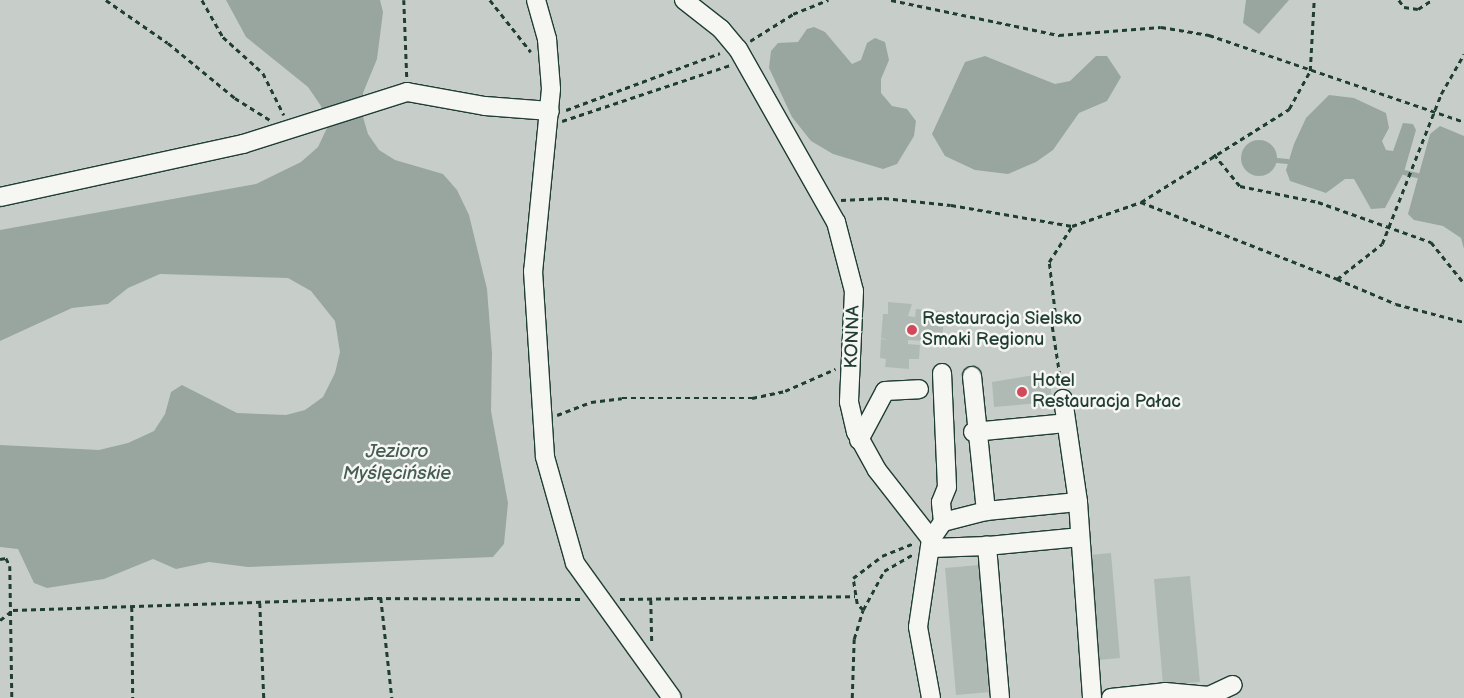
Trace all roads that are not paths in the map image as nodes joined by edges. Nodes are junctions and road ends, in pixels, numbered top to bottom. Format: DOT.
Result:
graph roads {
  1 [pos="536,0"];
  2 [pos="684,0"];
  3 [pos="549,116"];
  4 [pos="0,198"];
  5 [pos="942,373"];
  6 [pos="972,376"];
  7 [pos="919,389"];
  8 [pos="1064,399"];
  9 [pos="1066,423"];
  10 [pos="976,432"];
  11 [pos="859,440"];
  12 [pos="1078,502"];
  13 [pos="986,511"];
  14 [pos="943,522"];
  15 [pos="1080,537"];
  16 [pos="932,544"];
  17 [pos="987,546"];
  18 [pos="1232,686"];
  19 [pos="672,698"];
  20 [pos="931,698"];
  21 [pos="1000,698"];
  22 [pos="1092,698"];
  23 [pos="1111,698"];
  1 -- 3 [label="street"];
  2 -- 11 [label="street, KONNA"];
  3 -- 4 [label="street"];
  3 -- 19 [label="street"];
  5 -- 14 [label="street"];
  6 -- 10 [label="street"];
  7 -- 11 [label="street"];
  8 -- 9 [label="street"];
  9 -- 10 [label="street"];
  9 -- 12 [label="street"];
  10 -- 13 [label="street"];
  11 -- 16 [label="street, KONNA"];
  12 -- 13 [label="street"];
  12 -- 15 [label="street"];
  13 -- 14 [label="street"];
  14 -- 16 [label="street"];
  15 -- 17 [label="street"];
  15 -- 22 [label="street"];
  16 -- 17 [label="street"];
  16 -- 20 [label="street"];
  17 -- 21 [label="street"];
  18 -- 23 [label="street"];
}
